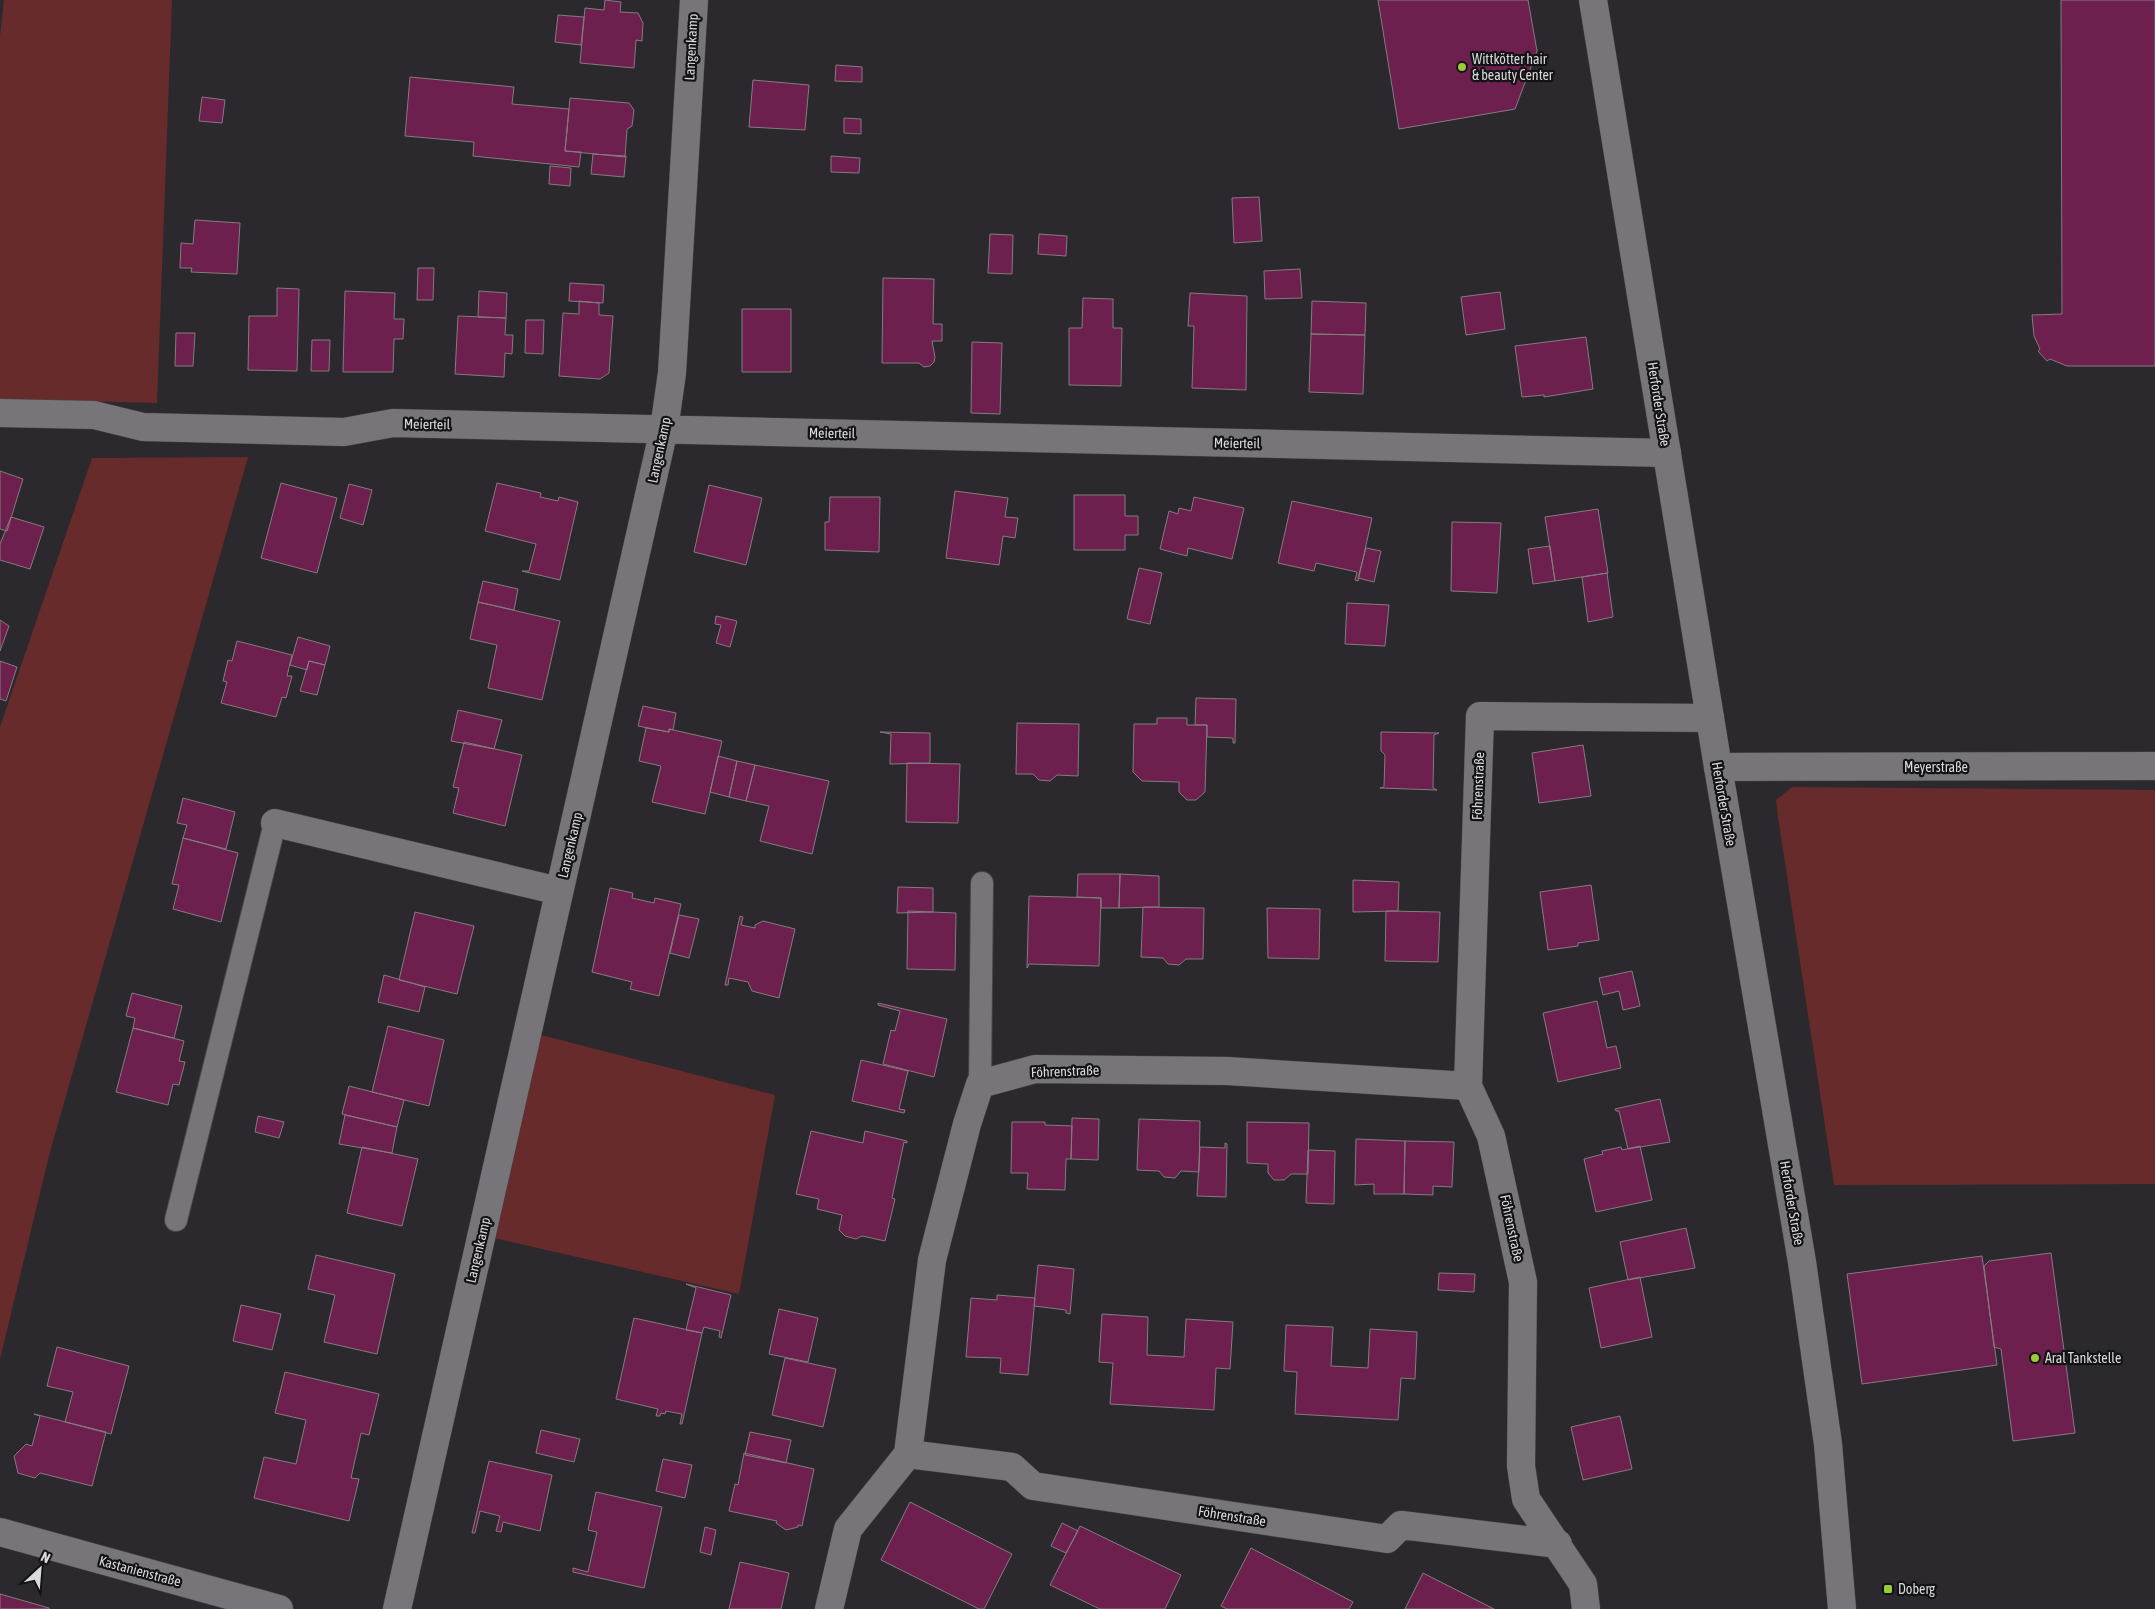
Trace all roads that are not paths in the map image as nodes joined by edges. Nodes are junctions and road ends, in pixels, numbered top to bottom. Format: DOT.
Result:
graph roads {
  1 [pos="694,0"];
  2 [pos="1593,0"];
  3 [pos="0,413"];
  4 [pos="664,429"];
  5 [pos="1667,453"];
  6 [pos="1710,718"];
  7 [pos="2155,766"];
  8 [pos="1718,768"];
  9 [pos="275,823"];
  10 [pos="982,883"];
  11 [pos="559,891"];
  12 [pos="980,1084"];
  13 [pos="1468,1086"];
  14 [pos="176,1220"];
  15 [pos="908,1454"];
  16 [pos="0,1532"];
  17 [pos="1558,1544"];
  18 [pos="279,1609"];
  19 [pos="397,1609"];
  20 [pos="829,1609"];
  21 [pos="1586,1609"];
  22 [pos="1842,1609"];
  1 -- 4 [label="street, Langenkamp"];
  2 -- 5 [label="street, Herforder Straße"];
  3 -- 4 [label="street, Meierteil"];
  4 -- 5 [label="street, Meierteil"];
  4 -- 11 [label="street, Langenkamp"];
  5 -- 6 [label="street, Herforder Straße"];
  6 -- 8 [label="street, Herforder Straße"];
  6 -- 13 [label="street, Föhrenstraße"];
  7 -- 8 [label="street, Meyerstraße"];
  8 -- 22 [label="street, Herforder Straße"];
  9 -- 11 [label="street, Langenkamp"];
  9 -- 14 [label="lane"];
  10 -- 12 [label="lane"];
  11 -- 19 [label="street, Langenkamp"];
  12 -- 13 [label="street, Föhrenstraße"];
  12 -- 15 [label="street"];
  13 -- 17 [label="street, Föhrenstraße"];
  15 -- 17 [label="street, Föhrenstraße"];
  15 -- 20 [label="street"];
  16 -- 18 [label="street, Kastanienstraße"];
  17 -- 21 [label="street, Föhrenstraße"];
}
